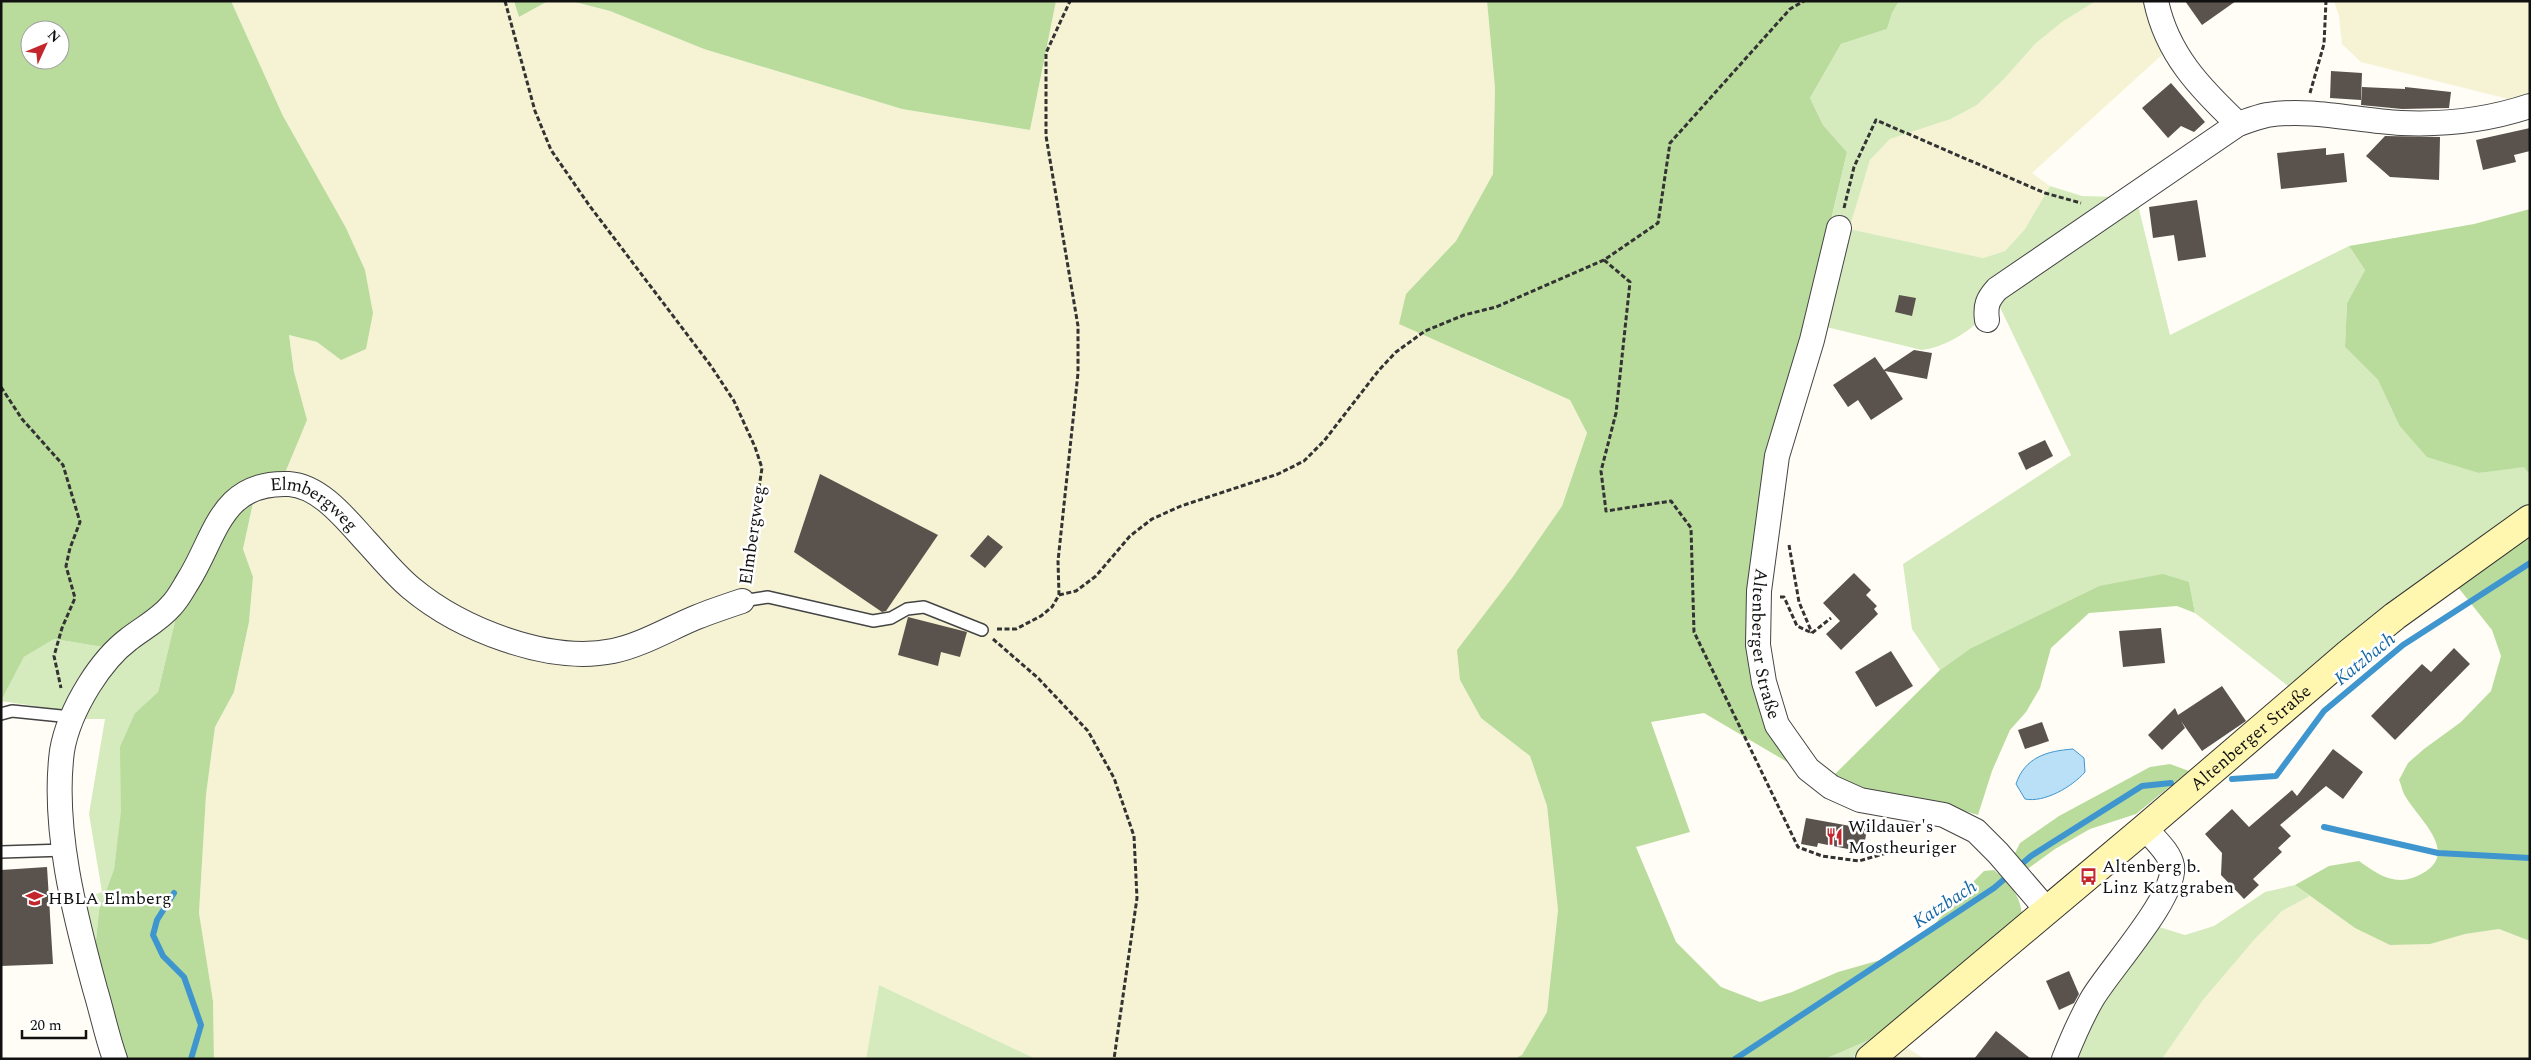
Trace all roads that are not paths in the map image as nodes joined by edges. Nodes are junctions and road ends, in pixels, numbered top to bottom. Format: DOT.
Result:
graph roads {
  1 [pos="2156,1"];
  2 [pos="2530,106"];
  3 [pos="2238,124"];
  4 [pos="1839,228"];
  5 [pos="1987,320"];
  6 [pos="2530,519"];
  7 [pos="742,601"];
  8 [pos="982,630"];
  9 [pos="1,714"];
  10 [pos="71,717"];
  11 [pos="2145,828"];
  12 [pos="65,850"];
  13 [pos="1,852"];
  14 [pos="2047,910"];
  15 [pos="116,1059"];
  16 [pos="1870,1059"];
  17 [pos="2064,1059"];
  1 -- 3 [label="street"];
  2 -- 3 [label="street"];
  3 -- 5 [label="street"];
  4 -- 14 [label="street, Altenberger Straße"];
  6 -- 11 [label="street, Altenberger Straße"];
  7 -- 8 [label="lane"];
  7 -- 10 [label="street, Elmbergweg"];
  9 -- 10 [label="lane"];
  10 -- 12 [label="street, Elmbergweg"];
  11 -- 14 [label="street, Altenberger Straße"];
  11 -- 17 [label="street"];
  12 -- 13 [label="lane"];
  12 -- 15 [label="street, Elmbergweg"];
  14 -- 16 [label="street, Altenberger Straße"];
}
